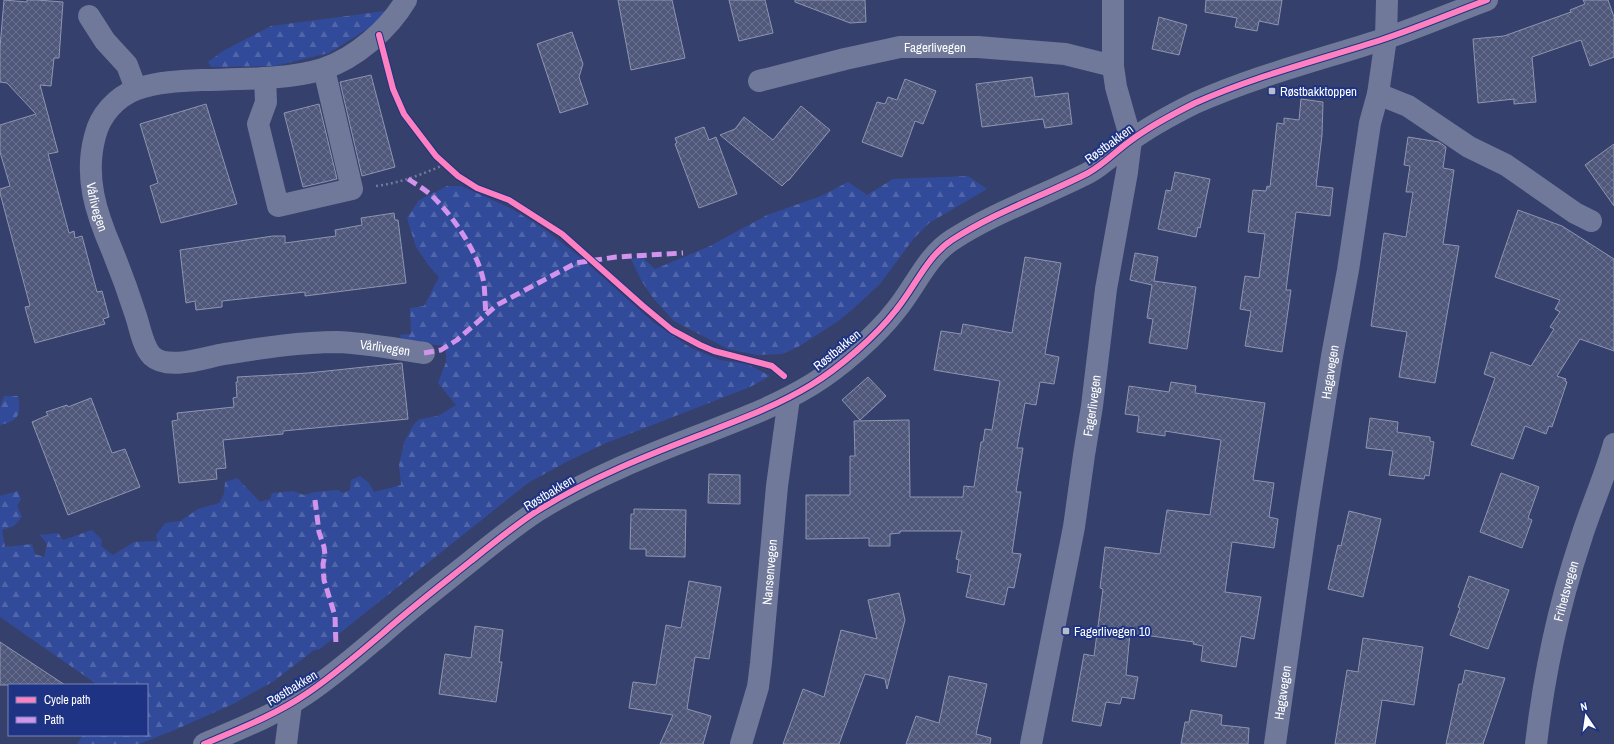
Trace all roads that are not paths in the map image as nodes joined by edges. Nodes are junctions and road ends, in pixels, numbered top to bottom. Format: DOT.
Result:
graph roads {
  1 [pos="406,0"];
  2 [pos="1112,0"];
  3 [pos="1387,0"];
  4 [pos="1488,0"];
  5 [pos="89,16"];
  6 [pos="1386,38"];
  7 [pos="1113,66"];
  8 [pos="324,69"];
  9 [pos="265,78"];
  10 [pos="759,82"];
  11 [pos="136,90"];
  12 [pos="1378,94"];
  13 [pos="1131,140"];
  14 [pos="1591,221"];
  15 [pos="424,353"];
  16 [pos="789,398"];
  17 [pos="1614,444"];
  18 [pos="291,704"];
  19 [pos="204,744"];
  20 [pos="286,744"];
  21 [pos="741,744"];
  22 [pos="1031,744"];
  23 [pos="1275,744"];
  24 [pos="1536,744"];
  1 -- 8 [label="street, Vårlivegen"];
  2 -- 7 [label="street, Fagerlivegen"];
  3 -- 6 [label="street, Hagavegen"];
  4 -- 6 [label="street, Røstbakken"];
  5 -- 11 [label="street"];
  6 -- 12 [label="street, Hagavegen"];
  6 -- 13 [label="street, Røstbakken"];
  7 -- 10 [label="street, Fagerlivegen"];
  7 -- 13 [label="street, Fagerlivegen"];
  8 -- 9 [label="street, Vårlivegen"];
  8 -- 9 [label="street"];
  9 -- 11 [label="street, Vårlivegen"];
  11 -- 15 [label="street, Vårlivegen"];
  12 -- 14 [label="street"];
  12 -- 23 [label="street, Hagavegen"];
  13 -- 16 [label="street, Røstbakken"];
  13 -- 22 [label="street, Fagerlivegen"];
  16 -- 18 [label="street, Røstbakken"];
  16 -- 21 [label="street, Nansenvegen"];
  17 -- 24 [label="street, Frihetsvegen"];
  18 -- 19 [label="street, Røstbakken"];
  18 -- 20 [label="street"];
}
